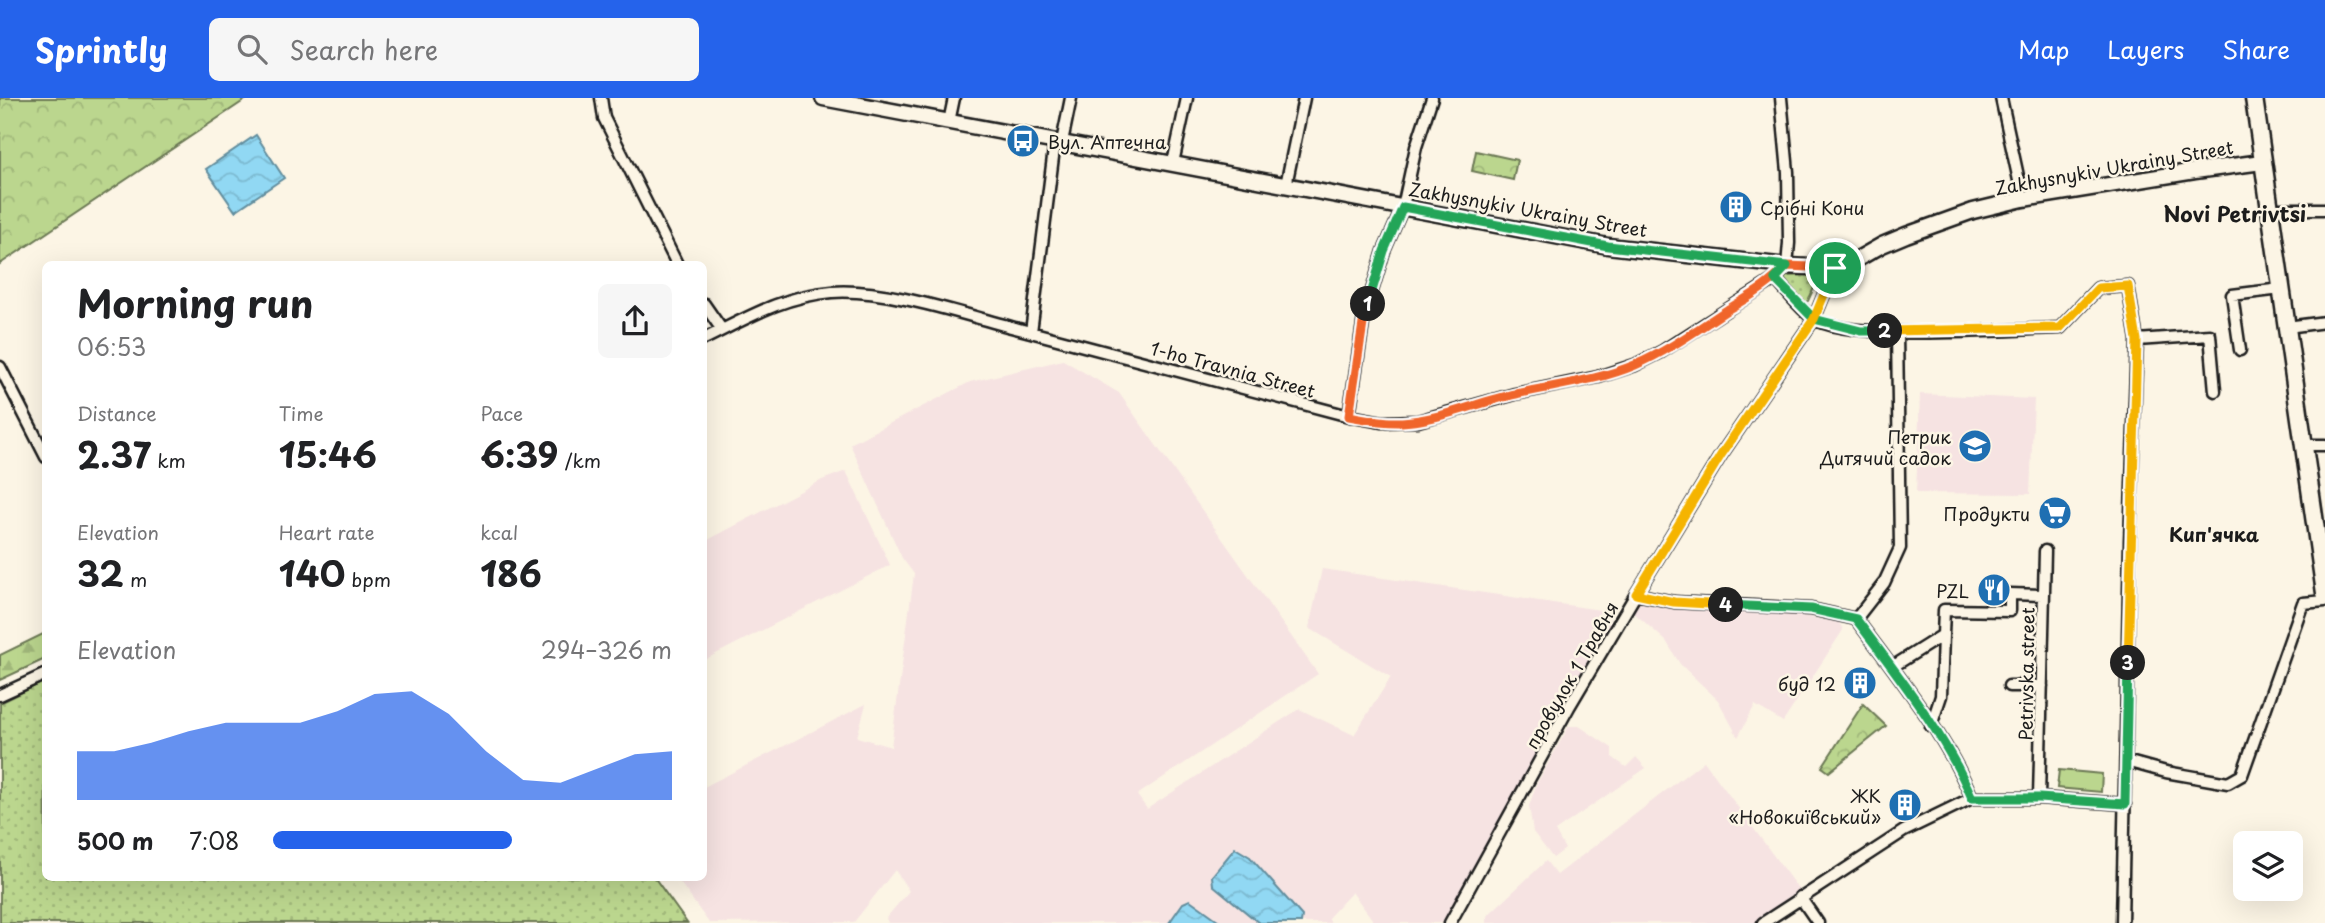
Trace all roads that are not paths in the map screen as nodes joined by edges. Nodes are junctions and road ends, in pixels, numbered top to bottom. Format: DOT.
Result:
graph roads {
  1 [pos="601,98"];
  2 [pos="823,98"];
  3 [pos="954,98"];
  4 [pos="1071,98"];
  5 [pos="1187,98"];
  6 [pos="1304,98"];
  7 [pos="1432,98"];
  8 [pos="1781,98"];
  9 [pos="2001,98"];
  10 [pos="2254,98"];
  11 [pos="841,100"];
  12 [pos="949,122"];
  13 [pos="1059,142"];
  14 [pos="2262,162"];
  15 [pos="1173,163"];
  16 [pos="1286,185"];
  17 [pos="2023,199"];
  18 [pos="1403,207"];
  19 [pos="2270,209"];
  20 [pos="2325,209"];
  21 [pos="676,261"];
  22 [pos="1787,266"];
  23 [pos="1835,268"];
  24 [pos="1775,279"];
  25 [pos="2281,289"];
  26 [pos="707,308"];
  27 [pos="1814,319"];
  28 [pos="2325,322"];
  29 [pos="2287,327"];
  30 [pos="722,330"];
  31 [pos="1897,331"];
  32 [pos="1031,332"];
  33 [pos="707,338"];
  34 [pos="2137,340"];
  35 [pos="2240,350"];
  36 [pos="0,366"];
  37 [pos="2215,391"];
  38 [pos="1349,416"];
  39 [pos="2304,445"];
  40 [pos="2325,445"];
  41 [pos="42,449"];
  42 [pos="2045,551"];
  43 [pos="2325,591"];
  44 [pos="1636,594"];
  45 [pos="2044,595"];
  46 [pos="2325,601"];
  47 [pos="1856,619"];
  48 [pos="1943,635"];
  49 [pos="1892,667"];
  50 [pos="42,676"];
  51 [pos="2009,686"];
  52 [pos="2042,686"];
  53 [pos="0,695"];
  54 [pos="1931,726"];
  55 [pos="2126,761"];
  56 [pos="1972,798"];
  57 [pos="2039,798"];
  58 [pos="2125,804"];
  59 [pos="1800,897"];
  60 [pos="1450,923"];
  61 [pos="1763,923"];
  62 [pos="1818,923"];
  63 [pos="2122,923"];
  1 -- 21 [label="street"];
  2 -- 11 [label="street, Zakhysnykiv Ukrainy Street"];
  3 -- 12 [label="street"];
  4 -- 13 [label="street"];
  5 -- 15 [label="street"];
  6 -- 16 [label="street"];
  7 -- 18 [label="street"];
  8 -- 22 [label="street"];
  9 -- 17 [label="street"];
  10 -- 14 [label="main road"];
  11 -- 12 [label="street, Zakhysnykiv Ukrainy Street"];
  12 -- 13 [label="street, Zakhysnykiv Ukrainy Street"];
  13 -- 15 [label="street, Zakhysnykiv Ukrainy Street"];
  13 -- 32 [label="street"];
  14 -- 17 [label="street, Zakhysnykiv Ukrainy Street"];
  14 -- 19 [label="main road"];
  15 -- 16 [label="street, Zakhysnykiv Ukrainy Street"];
  16 -- 18 [label="street, Zakhysnykiv Ukrainy Street"];
  17 -- 23 [label="street, Zakhysnykiv Ukrainy Street"];
  18 -- 22 [label="street, Zakhysnykiv Ukrainy Street"];
  18 -- 38 [label="street"];
  19 -- 20 [label="street"];
  19 -- 25 [label="main road"];
  22 -- 23 [label="street, Zakhysnykiv Ukrainy Street"];
  22 -- 24 [label="street, 1-ho Travnia Street"];
  23 -- 27 [label="street, провулок 1 Травня"];
  24 -- 27 [label="street"];
  24 -- 38 [label="street, 1-ho Travnia Street"];
  25 -- 29 [label="main road"];
  25 -- 35 [label="street"];
  26 -- 30 [label="street"];
  27 -- 31 [label="street"];
  27 -- 44 [label="street, провулок 1 Травня"];
  28 -- 29 [label="street"];
  29 -- 39 [label="main road"];
  30 -- 32 [label="street, 1-ho Travnia Street"];
  30 -- 33 [label="street, 1-ho Travnia Street"];
  31 -- 34 [label="street"];
  31 -- 47 [label="street"];
  32 -- 38 [label="street, 1-ho Travnia Street"];
  34 -- 37 [label="street"];
  34 -- 55 [label="street"];
  36 -- 41 [label="street"];
  39 -- 40 [label="street"];
  39 -- 43 [label="main road"];
  42 -- 45 [label="street, Petrivska street"];
  44 -- 47 [label="street"];
  44 -- 60 [label="street, провулок 1 Травня"];
  45 -- 48 [label="street"];
  45 -- 52 [label="street, Petrivska street"];
  46 -- 55 [label="street"];
  47 -- 49 [label="street"];
  48 -- 49 [label="street"];
  48 -- 54 [label="street"];
  49 -- 54 [label="street"];
  50 -- 53 [label="street"];
  51 -- 52 [label="street"];
  52 -- 57 [label="street, Petrivska street"];
  54 -- 56 [label="street"];
  55 -- 58 [label="street"];
  56 -- 57 [label="street"];
  56 -- 59 [label="street"];
  57 -- 58 [label="street"];
  58 -- 63 [label="street"];
  59 -- 61 [label="street"];
  59 -- 62 [label="street"];
}
